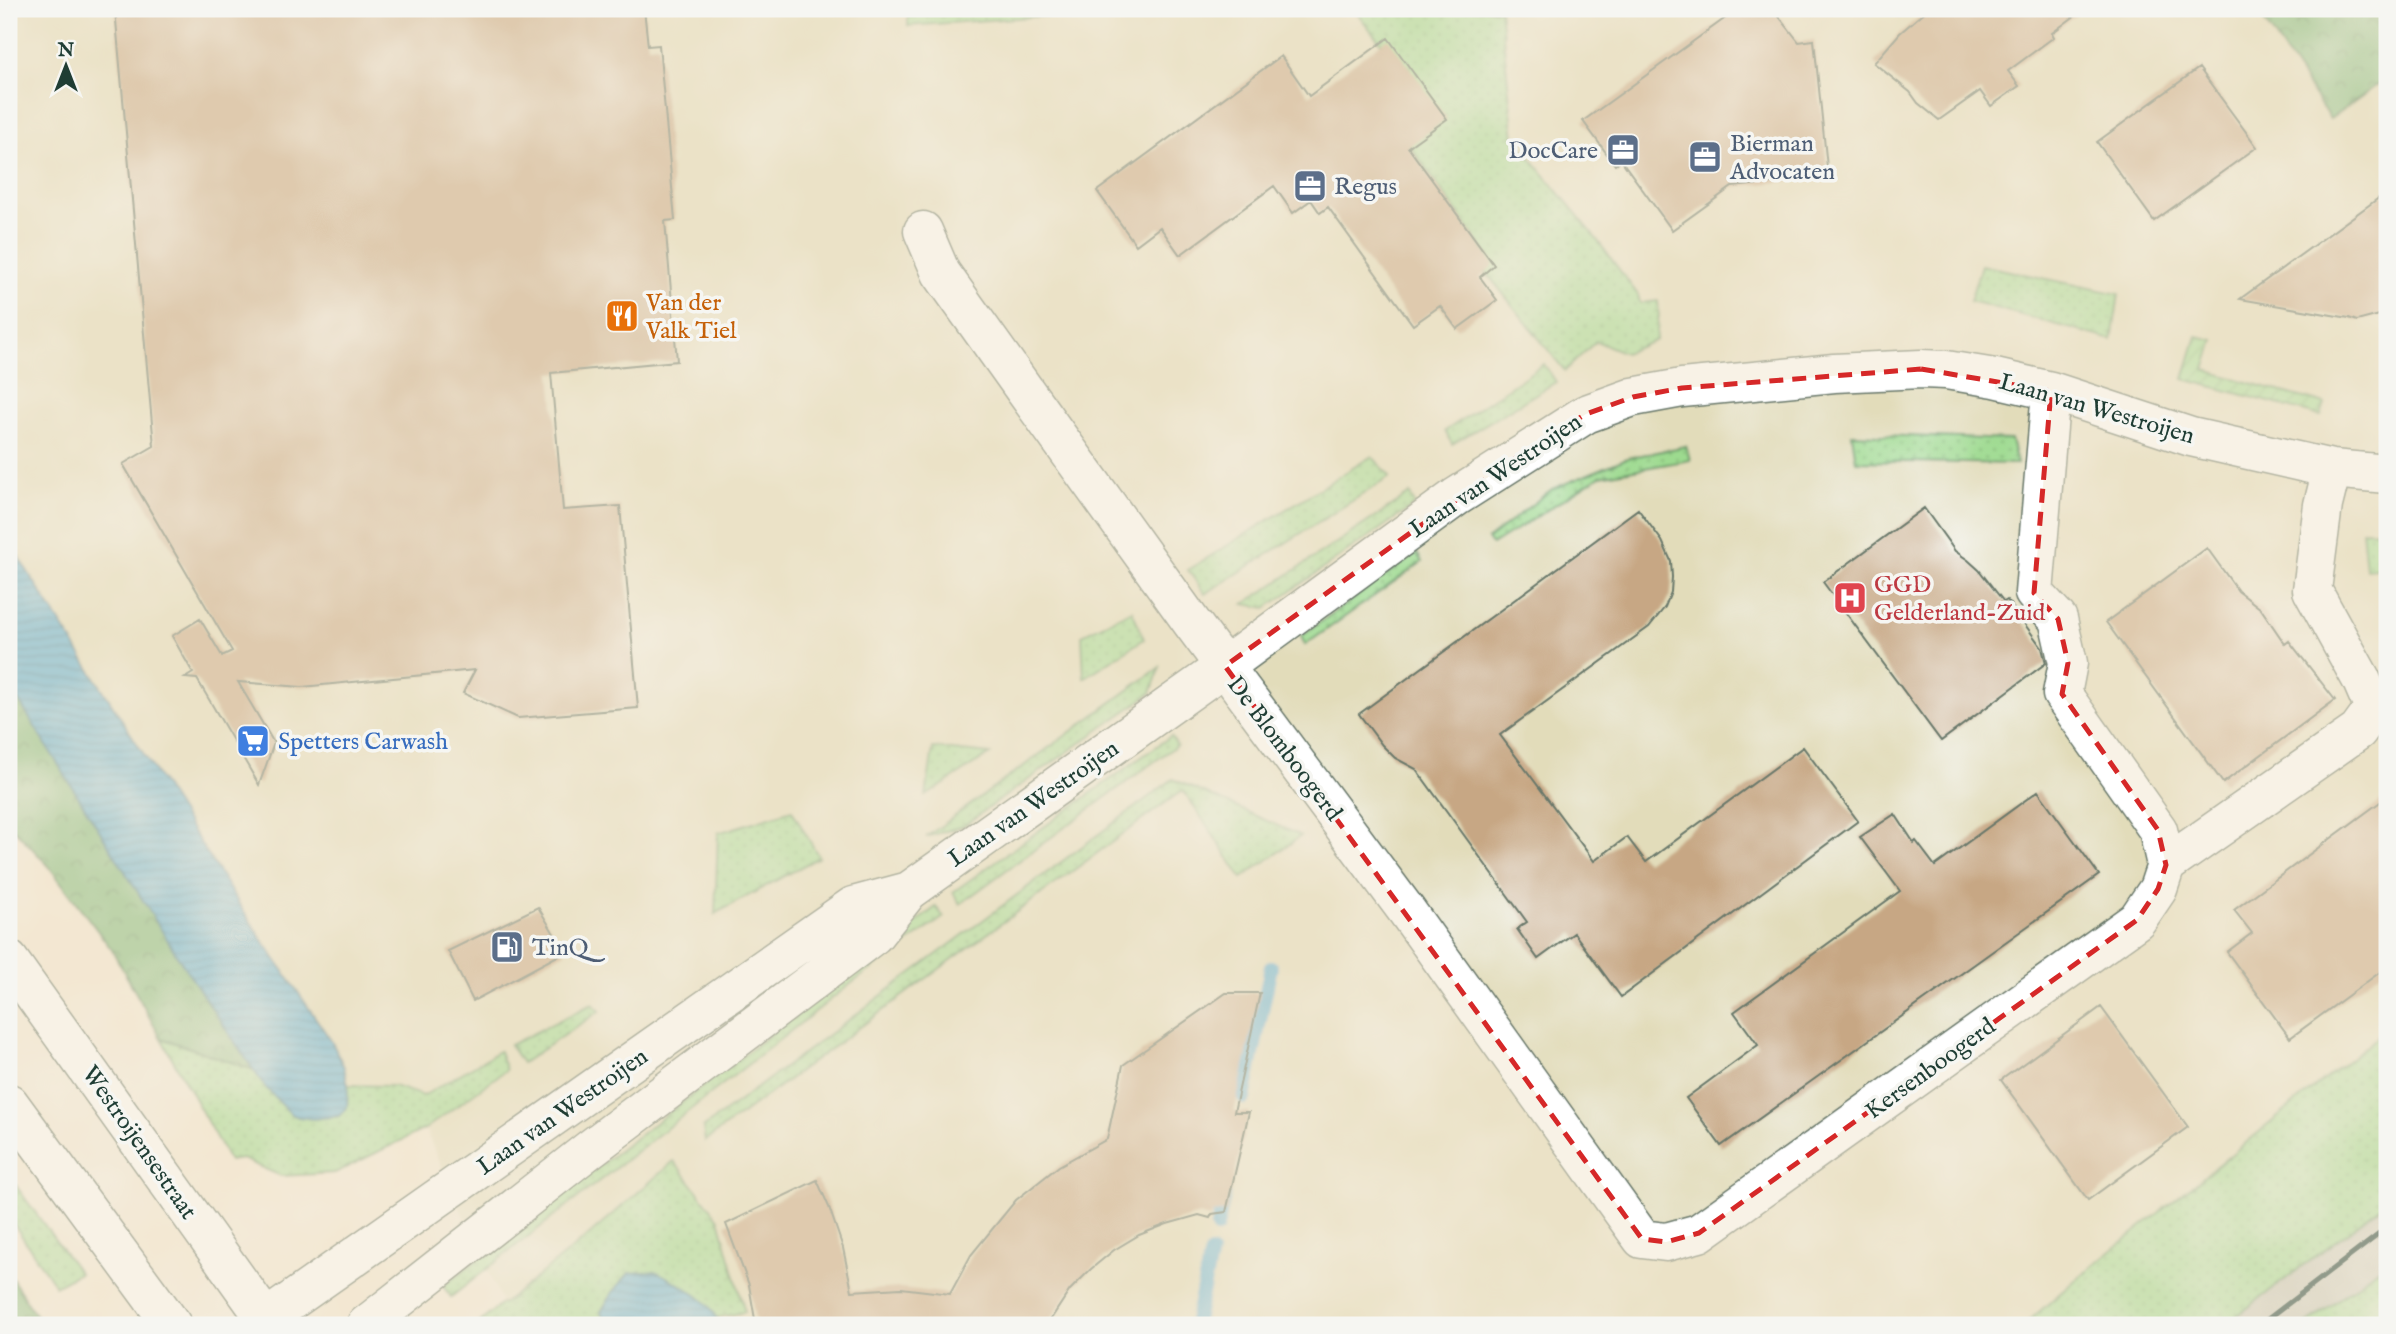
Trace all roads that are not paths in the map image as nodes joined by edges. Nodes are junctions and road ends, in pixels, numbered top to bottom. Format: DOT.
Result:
graph roads {
  1 [pos="922,232"];
  2 [pos="2051,391"];
  3 [pos="2332,469"];
  4 [pos="2387,474"];
  5 [pos="1225,666"];
  6 [pos="2166,865"];
  7 [pos="909,891"];
  8 [pos="9,960"];
  9 [pos="9,1103"];
  10 [pos="1666,1242"];
  11 [pos="264,1323"];
  12 [pos="172,1325"];
  13 [pos="366,1325"];
  1 -- 5 [label="street, De Blomboogerd"];
  2 -- 3 [label="street, Laan van Westroijen"];
  2 -- 5 [label="street, Laan van Westroijen"];
  2 -- 6 [label="street"];
  3 -- 4 [label="street, Laan van Westroijen"];
  3 -- 6 [label="street"];
  5 -- 7 [label="street, Laan van Westroijen"];
  5 -- 10 [label="street, De Blomboogerd"];
  6 -- 10 [label="street, Kersenboogerd"];
  7 -- 11 [label="street, Laan van Westroijen"];
  7 -- 13 [label="street, Laan van Westroijen"];
  8 -- 11 [label="street, Westroijensestraat"];
  9 -- 12 [label="street"];
}
